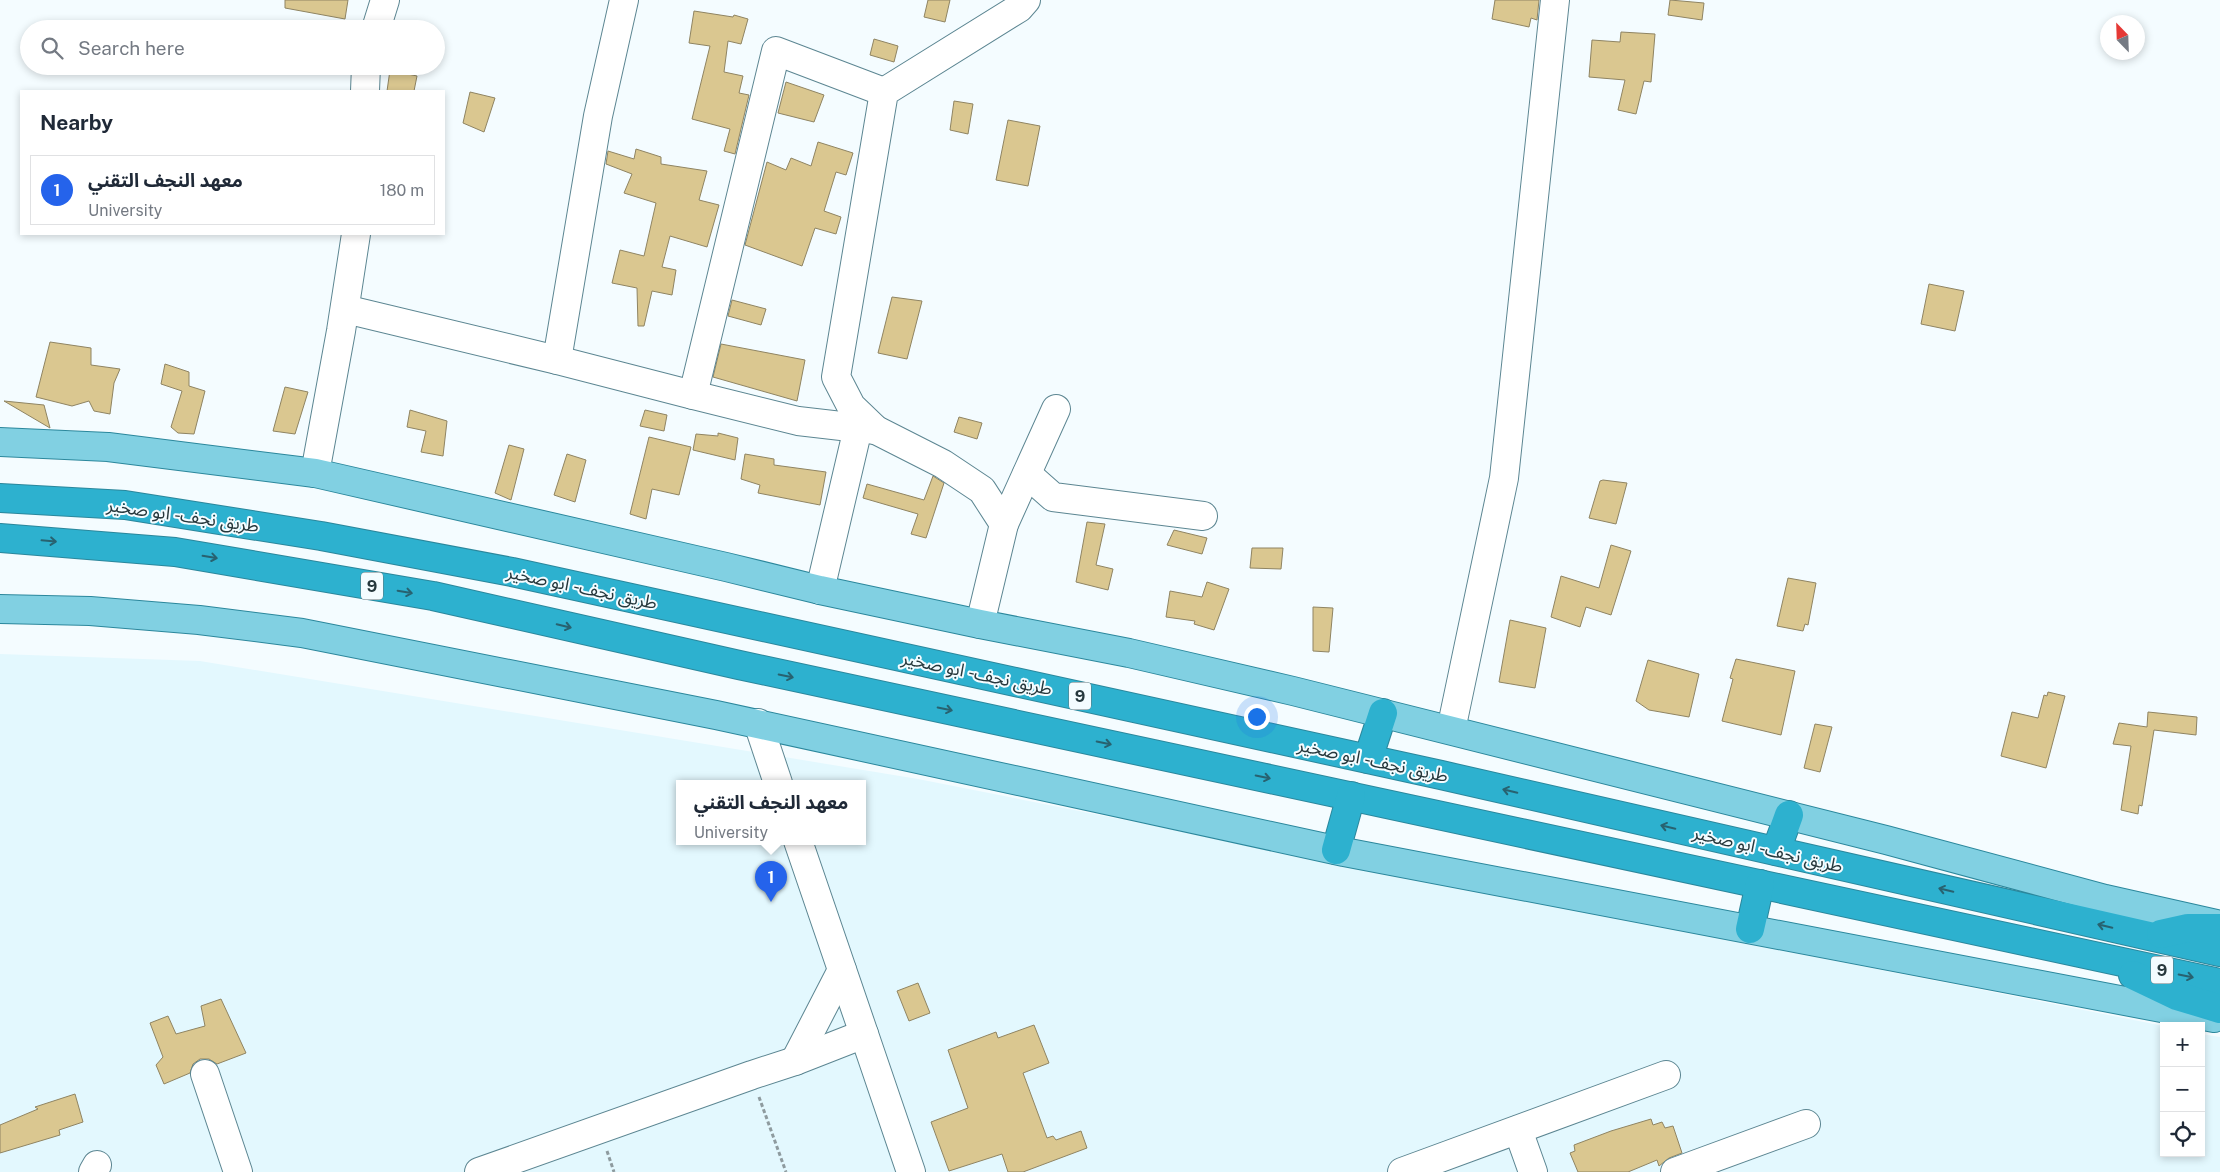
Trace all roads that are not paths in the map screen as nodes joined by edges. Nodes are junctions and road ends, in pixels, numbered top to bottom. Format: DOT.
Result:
graph roads {
  1 [pos="385,0"];
  2 [pos="624,0"];
  3 [pos="1026,0"];
  4 [pos="1556,0"];
  5 [pos="379,20"];
  6 [pos="366,75"];
  7 [pos="365,90"];
  8 [pos="884,92"];
  9 [pos="356,235"];
  10 [pos="345,310"];
  11 [pos="557,360"];
  12 [pos="693,395"];
  13 [pos="1056,409"];
  14 [pos="867,429"];
  15 [pos="0,442"];
  16 [pos="315,473"];
  17 [pos="1027,474"];
  18 [pos="0,498"];
  19 [pos="1203,516"];
  20 [pos="1004,524"];
  21 [pos="263,526"];
  22 [pos="321,536"];
  23 [pos="0,538"];
  24 [pos="252,564"];
  25 [pos="306,575"];
  26 [pos="820,590"];
  27 [pos="0,609"];
  28 [pos="980,624"];
  29 [pos="1383,713"];
  30 [pos="758,724"];
  31 [pos="1451,730"];
  32 [pos="1368,759"];
  33 [pos="777,780"];
  34 [pos="1351,796"];
  35 [pos="1789,815"];
  36 [pos="799,845"];
  37 [pos="1336,850"];
  38 [pos="1776,851"];
  39 [pos="1760,884"];
  40 [pos="2220,927"];
  41 [pos="1750,929"];
  42 [pos="2152,937"];
  43 [pos="2220,952"];
  44 [pos="2104,958"];
  45 [pos="842,970"];
  46 [pos="2220,983"];
  47 [pos="2220,1009"];
  48 [pos="2220,1019"];
  49 [pos="864,1034"];
  50 [pos="795,1061"];
  51 [pos="205,1074"];
  52 [pos="1666,1075"];
  53 [pos="1806,1124"];
  54 [pos="1518,1130"];
  55 [pos="1679,1171"];
  56 [pos="238,1172"];
  57 [pos="479,1172"];
  58 [pos="911,1172"];
  59 [pos="1402,1172"];
  60 [pos="1533,1172"];
  1 -- 5 [label="street"];
  2 -- 11 [label="street"];
  3 -- 8 [label="street"];
  4 -- 31 [label="street"];
  6 -- 7 [label="street"];
  8 -- 12 [label="street"];
  8 -- 14 [label="street"];
  9 -- 10 [label="street"];
  10 -- 11 [label="street"];
  10 -- 16 [label="street"];
  11 -- 12 [label="street"];
  12 -- 14 [label="street"];
  13 -- 17 [label="street"];
  14 -- 20 [label="street"];
  14 -- 26 [label="street"];
  15 -- 16 [label="main road"];
  16 -- 26 [label="main road"];
  17 -- 19 [label="street"];
  17 -- 20 [label="street"];
  18 -- 21 [label="highway, طريق نجف - ابو صخير / 9"];
  20 -- 28 [label="street"];
  21 -- 22 [label="highway, طريق نجف - ابو صخير / 9"];
  21 -- 24 [label="highway"];
  22 -- 25 [label="highway"];
  22 -- 32 [label="highway, طريق نجف - ابو صخير / 9"];
  23 -- 24 [label="highway, طريق نجف - ابو صخير / 9, one-way"];
  24 -- 25 [label="highway, طريق نجف - ابو صخير / 9"];
  25 -- 34 [label="highway, طريق نجف - ابو صخير / 9, one-way"];
  26 -- 28 [label="main road"];
  27 -- 30 [label="main road"];
  28 -- 29 [label="main road"];
  29 -- 31 [label="main road"];
  29 -- 32 [label="highway"];
  30 -- 33 [label="street"];
  30 -- 37 [label="main road"];
  31 -- 35 [label="main road"];
  38 -- 32 [label="highway, طريق نجف - ابو صخير / 9, one-way"];
  34 -- 37 [label="highway"];
  34 -- 39 [label="highway, طريق نجف - ابو صخير / 9"];
  35 -- 38 [label="highway"];
  35 -- 40 [label="main road"];
  36 -- 45 [label="street"];
  37 -- 41 [label="main road"];
  42 -- 38 [label="highway, طريق نجف - ابو صخير / 9, one-way"];
  39 -- 41 [label="highway"];
  39 -- 44 [label="highway, طريق نجف - ابو صخير / 9"];
  40 -- 42 [label="highway"];
  41 -- 48 [label="main road"];
  42 -- 43 [label="highway, 9"];
  44 -- 46 [label="highway, 9, one-way"];
  44 -- 47 [label="highway"];
  45 -- 49 [label="street"];
  45 -- 50 [label="street"];
  49 -- 50 [label="street"];
  49 -- 58 [label="street"];
  50 -- 57 [label="street"];
  51 -- 56 [label="street"];
  52 -- 54 [label="street"];
  53 -- 55 [label="street"];
  54 -- 59 [label="street"];
  54 -- 60 [label="street"];
}
